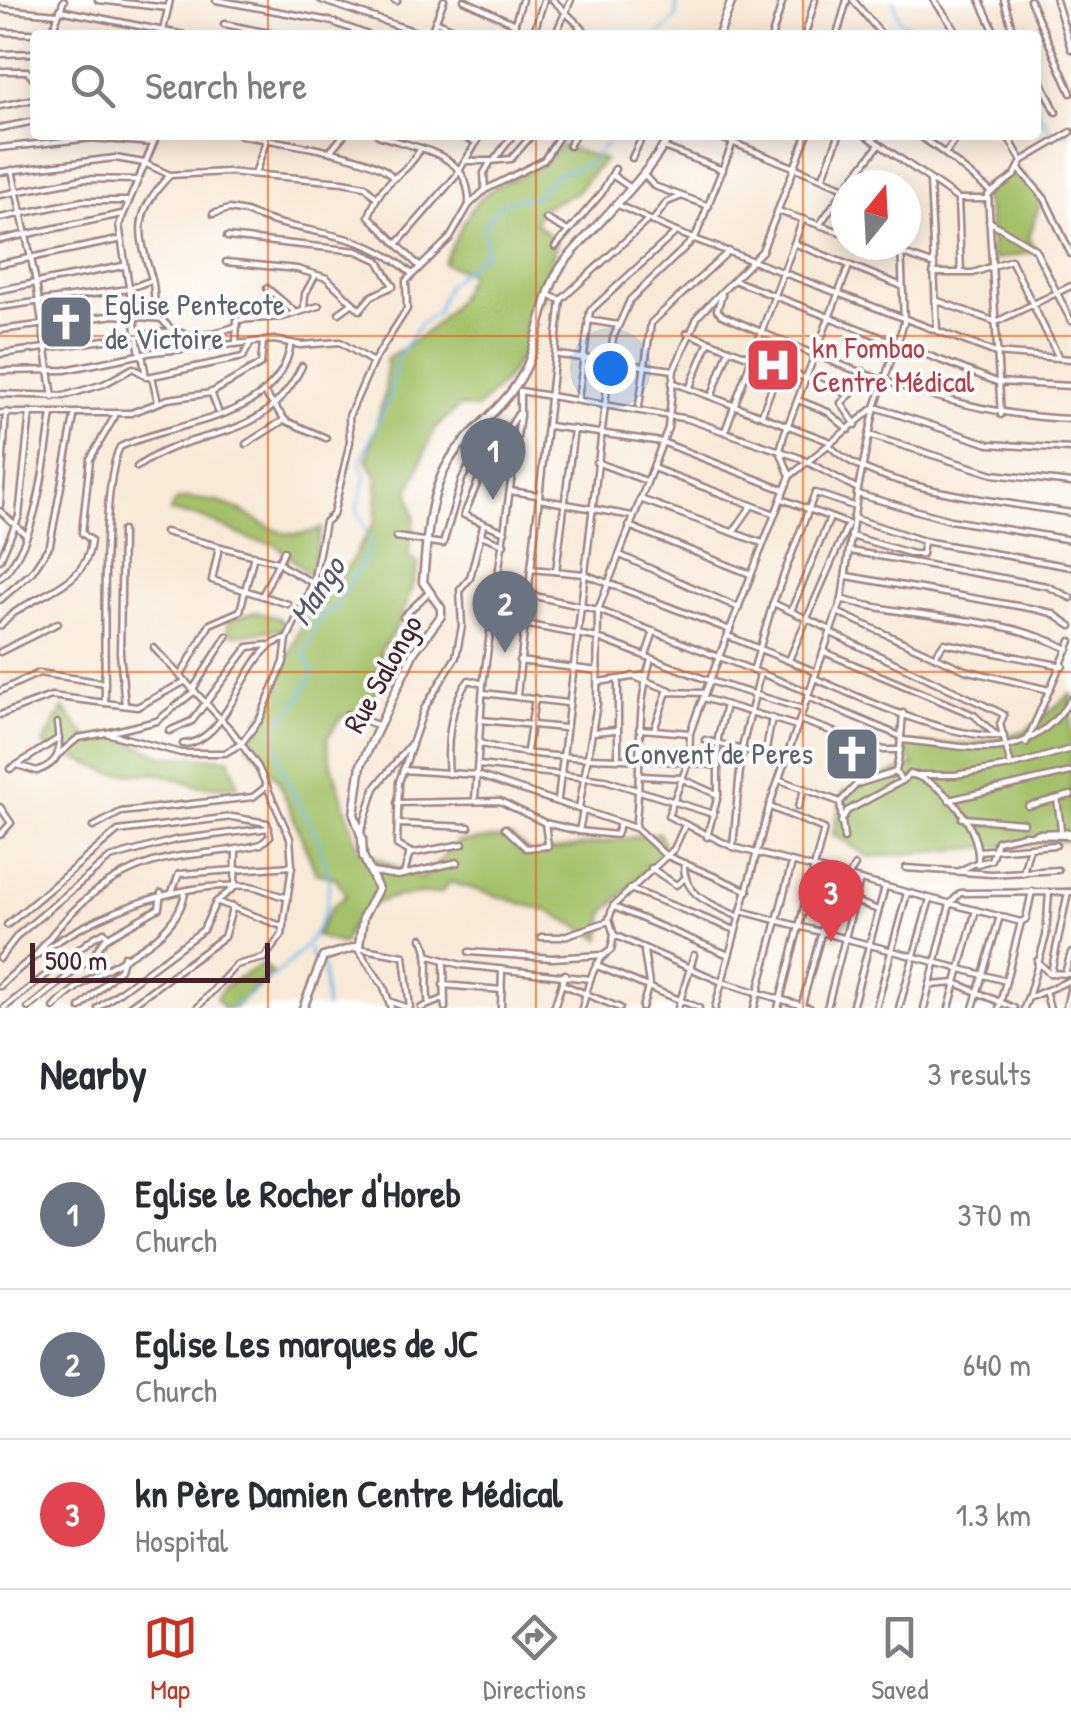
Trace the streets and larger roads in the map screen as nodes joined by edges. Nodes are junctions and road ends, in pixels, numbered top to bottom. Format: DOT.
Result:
graph roads {
  1 [pos="64,0"];
  2 [pos="98,0"];
  3 [pos="170,0"];
  4 [pos="216,0"];
  5 [pos="321,0"];
  6 [pos="444,0"];
  7 [pos="464,0"];
  8 [pos="522,0"];
  9 [pos="544,0"];
  10 [pos="552,0"];
  11 [pos="571,0"];
  12 [pos="732,0"];
  13 [pos="783,0"];
  14 [pos="815,0"];
  15 [pos="850,0"];
  16 [pos="934,0"];
  17 [pos="980,0"];
  18 [pos="1004,0"];
  19 [pos="1030,0"];
  20 [pos="1056,0"];
  21 [pos="168,8"];
  22 [pos="0,10"];
  23 [pos="59,12"];
  24 [pos="566,12"];
  25 [pos="436,20"];
  26 [pos="872,22"];
  27 [pos="224,24"];
  28 [pos="515,24"];
  29 [pos="580,26"];
  30 [pos="53,30"];
  31 [pos="148,30"];
  32 [pos="164,30"];
  33 [pos="254,30"];
  34 [pos="354,30"];
  35 [pos="413,30"];
  36 [pos="431,30"];
  37 [pos="457,30"];
  38 [pos="513,30"];
  39 [pos="534,30"];
  40 [pos="557,30"];
  41 [pos="578,30"];
  42 [pos="584,30"];
  43 [pos="723,30"];
  44 [pos="774,30"];
  45 [pos="806,30"];
  46 [pos="839,30"];
  47 [pos="870,30"];
  48 [pos="878,30"];
  49 [pos="955,30"];
  50 [pos="994,30"];
  51 [pos="1013,30"];
  52 [pos="0,32"];
  53 [pos="30,32"];
  54 [pos="1071,49"];
  55 [pos="0,54"];
  56 [pos="30,54"];
  57 [pos="0,71"];
  58 [pos="30,74"];
  59 [pos="1041,80"];
  60 [pos="1071,94"];
  61 [pos="30,100"];
  62 [pos="0,106"];
  63 [pos="1056,112"];
  64 [pos="30,122"];
  65 [pos="0,128"];
  66 [pos="1071,132"];
  67 [pos="74,140"];
  68 [pos="116,140"];
  69 [pos="154,140"];
  70 [pos="266,140"];
  71 [pos="278,140"];
  72 [pos="340,140"];
  73 [pos="395,140"];
  74 [pos="472,140"];
  75 [pos="509,140"];
  76 [pos="528,140"];
  77 [pos="557,140"];
  78 [pos="573,140"];
  79 [pos="641,140"];
  80 [pos="667,140"];
  81 [pos="728,140"];
  82 [pos="804,140"];
  83 [pos="837,140"];
  84 [pos="873,140"];
  85 [pos="880,140"];
  86 [pos="927,140"];
  87 [pos="954,140"];
  88 [pos="1011,140"];
  89 [pos="478,142"];
  90 [pos="733,142"];
  91 [pos="153,143"];
  92 [pos="878,144"];
  93 [pos="569,146"];
  94 [pos="0,148"];
  95 [pos="421,148"];
  96 [pos="663,148"];
  97 [pos="331,150"];
  98 [pos="944,154"];
  99 [pos="632,158"];
  100 [pos="466,160"];
  101 [pos="493,160"];
  102 [pos="1022,161"];
  103 [pos="144,163"];
  104 [pos="795,166"];
  105 [pos="460,168"];
  106 [pos="616,168"];
  107 [pos="12,170"];
  108 [pos="723,170"];
  109 [pos="859,170"];
  110 [pos="1020,170"];
  111 [pos="644,171"];
  112 [pos="0,172"];
  113 [pos="255,174"];
  114 [pos="170,175"];
  115 [pos="612,175"];
  116 [pos="392,178"];
  117 [pos="822,178"];
  118 [pos="136,180"];
  119 [pos="831,181"];
  120 [pos="930,181"];
  121 [pos="631,188"];
  122 [pos="485,190"];
  123 [pos="990,191"];
  124 [pos="17,192"];
  125 [pos="666,192"];
  126 [pos="0,195"];
  127 [pos="376,197"];
  128 [pos="680,197"];
  129 [pos="958,199"];
  130 [pos="988,199"];
  131 [pos="127,201"];
  132 [pos="667,202"];
  133 [pos="468,204"];
  134 [pos="618,204"];
  135 [pos="709,206"];
  136 [pos="831,209"];
  137 [pos="778,210"];
  138 [pos="22,214"];
  139 [pos="122,214"];
  140 [pos="214,214"];
  141 [pos="0,218"];
  142 [pos="546,219"];
  143 [pos="803,220"];
  144 [pos="650,221"];
  145 [pos="989,221"];
  146 [pos="820,224"];
  147 [pos="831,228"];
  148 [pos="569,231"];
  149 [pos="676,232"];
  150 [pos="26,234"];
  151 [pos="227,238"];
  152 [pos="696,238"];
  153 [pos="0,240"];
  154 [pos="119,240"];
  155 [pos="397,244"];
  156 [pos="796,244"];
  157 [pos="556,248"];
  158 [pos="729,250"];
  159 [pos="1071,254"];
  160 [pos="31,258"];
  161 [pos="902,260"];
  162 [pos="920,260"];
  163 [pos="756,261"];
  164 [pos="226,262"];
  165 [pos="0,264"];
  166 [pos="932,264"];
  167 [pos="123,266"];
  168 [pos="419,266"];
  169 [pos="848,266"];
  170 [pos="991,267"];
  171 [pos="784,272"];
  172 [pos="961,272"];
  173 [pos="412,273"];
  174 [pos="933,273"];
  175 [pos="316,275"];
  176 [pos="152,280"];
  177 [pos="736,281"];
  178 [pos="36,282"];
  179 [pos="902,286"];
  180 [pos="1071,286"];
  181 [pos="268,288"];
  182 [pos="0,290"];
  183 [pos="128,290"];
  184 [pos="1056,293"];
  185 [pos="838,294"];
  186 [pos="722,295"];
  187 [pos="550,296"];
  188 [pos="773,296"];
  189 [pos="561,300"];
  190 [pos="934,300"];
  191 [pos="39,303"];
  192 [pos="353,303"];
  193 [pos="1034,303"];
  194 [pos="319,306"];
  195 [pos="0,307"];
  196 [pos="304,308"];
  197 [pos="295,312"];
  198 [pos="339,313"];
  199 [pos="163,319"];
  200 [pos="828,319"];
  201 [pos="904,319"];
  202 [pos="135,320"];
  203 [pos="588,320"];
  204 [pos="996,322"];
  205 [pos="1071,322"];
  206 [pos="42,324"];
  207 [pos="618,325"];
  208 [pos="237,326"];
  209 [pos="0,330"];
  210 [pos="172,330"];
  211 [pos="760,332"];
  212 [pos="937,332"];
  213 [pos="136,333"];
  214 [pos="687,333"];
  215 [pos="263,342"];
  216 [pos="709,342"];
  217 [pos="250,343"];
  218 [pos="291,343"];
  219 [pos="236,344"];
  220 [pos="896,344"];
  221 [pos="46,346"];
  222 [pos="729,349"];
  223 [pos="815,352"];
  224 [pos="0,354"];
  225 [pos="141,354"];
  226 [pos="558,354"];
  227 [pos="996,354"];
  228 [pos="752,358"];
  229 [pos="1058,358"];
  230 [pos="1071,358"];
  231 [pos="582,359"];
  232 [pos="373,362"];
  233 [pos="609,362"];
  234 [pos="302,366"];
  235 [pos="644,366"];
  236 [pos="779,368"];
  237 [pos="674,370"];
  238 [pos="0,371"];
  239 [pos="863,371"];
  240 [pos="50,372"];
  241 [pos="150,377"];
  242 [pos="806,378"];
  243 [pos="884,379"];
  244 [pos="672,382"];
  245 [pos="998,382"];
  246 [pos="1071,386"];
  247 [pos="690,387"];
  248 [pos="517,390"];
  249 [pos="211,392"];
  250 [pos="0,394"];
  251 [pos="264,394"];
  252 [pos="712,395"];
  253 [pos="850,395"];
  254 [pos="551,396"];
  255 [pos="53,397"];
  256 [pos="578,400"];
  257 [pos="798,400"];
  258 [pos="158,402"];
  259 [pos="734,403"];
  260 [pos="606,404"];
  261 [pos="274,406"];
  262 [pos="638,407"];
  263 [pos="875,407"];
  264 [pos="520,411"];
  265 [pos="30,412"];
  266 [pos="3,413"];
  267 [pos="52,414"];
  268 [pos="219,414"];
  269 [pos="762,414"];
  270 [pos="670,415"];
  271 [pos="1001,415"];
  272 [pos="75,416"];
  273 [pos="115,416"];
  274 [pos="284,420"];
  275 [pos="1071,420"];
  276 [pos="788,424"];
  277 [pos="856,425"];
  278 [pos="548,426"];
  279 [pos="482,427"];
  280 [pos="574,429"];
  281 [pos="725,431"];
  282 [pos="849,431"];
  283 [pos="603,432"];
  284 [pos="870,435"];
  285 [pos="326,438"];
  286 [pos="662,442"];
  287 [pos="246,444"];
  288 [pos="830,444"];
  289 [pos="1071,449"];
  290 [pos="780,451"];
  291 [pos="808,461"];
  292 [pos="2,462"];
  293 [pos="596,462"];
  294 [pos="137,467"];
  295 [pos="485,467"];
  296 [pos="862,467"];
  297 [pos="652,468"];
  298 [pos="790,476"];
  299 [pos="512,479"];
  300 [pos="646,481"];
  301 [pos="1071,483"];
  302 [pos="784,490"];
  303 [pos="510,491"];
  304 [pos="857,492"];
  305 [pos="537,497"];
  306 [pos="781,498"];
  307 [pos="639,499"];
  308 [pos="565,501"];
  309 [pos="591,506"];
  310 [pos="752,506"];
  311 [pos="855,506"];
  312 [pos="1,508"];
  313 [pos="808,509"];
  314 [pos="1071,513"];
  315 [pos="775,514"];
  316 [pos="632,516"];
  317 [pos="830,518"];
  318 [pos="853,518"];
  319 [pos="17,523"];
  320 [pos="850,525"];
  321 [pos="482,526"];
  322 [pos="629,526"];
  323 [pos="122,531"];
  324 [pos="165,532"];
  325 [pos="505,532"];
  326 [pos="733,532"];
  327 [pos="480,535"];
  328 [pos="26,536"];
  329 [pos="851,536"];
  330 [pos="396,537"];
  331 [pos="1071,540"];
  332 [pos="924,541"];
  333 [pos="762,543"];
  334 [pos="427,544"];
  335 [pos="504,544"];
  336 [pos="219,547"];
  337 [pos="284,551"];
  338 [pos="850,551"];
  339 [pos="254,555"];
  340 [pos="618,555"];
  341 [pos="0,560"];
  342 [pos="281,564"];
  343 [pos="1070,564"];
  344 [pos="529,568"];
  345 [pos="556,571"];
  346 [pos="584,574"];
  347 [pos="750,574"];
  348 [pos="847,576"];
  349 [pos="0,578"];
  350 [pos="608,582"];
  351 [pos="313,583"];
  352 [pos="245,588"];
  353 [pos="429,592"];
  354 [pos="498,592"];
  355 [pos="264,594"];
  356 [pos="526,595"];
  357 [pos="1071,598"];
  358 [pos="842,599"];
  359 [pos="0,600"];
  360 [pos="773,603"];
  361 [pos="288,604"];
  362 [pos="579,604"];
  363 [pos="738,608"];
  364 [pos="598,610"];
  365 [pos="792,611"];
  366 [pos="838,613"];
  367 [pos="404,617"];
  368 [pos="808,618"];
  369 [pos="58,624"];
  370 [pos="523,624"];
  371 [pos="0,626"];
  372 [pos="1071,626"];
  373 [pos="642,628"];
  374 [pos="654,630"];
  375 [pos="831,631"];
  376 [pos="729,633"];
  377 [pos="574,635"];
  378 [pos="227,636"];
  379 [pos="640,636"];
  380 [pos="598,638"];
  381 [pos="287,639"];
  382 [pos="1071,641"];
  383 [pos="268,645"];
  384 [pos="154,648"];
  385 [pos="760,649"];
  386 [pos="1068,649"];
  387 [pos="0,652"];
  388 [pos="824,652"];
  389 [pos="935,656"];
  390 [pos="648,658"];
  391 [pos="719,658"];
  392 [pos="789,660"];
  393 [pos="519,661"];
  394 [pos="1063,666"];
  395 [pos="571,668"];
  396 [pos="598,672"];
  397 [pos="757,672"];
  398 [pos="180,675"];
  399 [pos="816,675"];
  400 [pos="645,677"];
  401 [pos="618,680"];
  402 [pos="186,681"];
  403 [pos="710,681"];
  404 [pos="598,682"];
  405 [pos="104,683"];
  406 [pos="483,684"];
  407 [pos="194,690"];
  408 [pos="670,690"];
  409 [pos="1049,690"];
  410 [pos="0,691"];
  411 [pos="483,693"];
  412 [pos="754,693"];
  413 [pos="808,694"];
  414 [pos="517,695"];
  415 [pos="704,695"];
  416 [pos="535,698"];
  417 [pos="1071,699"];
  418 [pos="104,703"];
  419 [pos="567,703"];
  420 [pos="205,704"];
  421 [pos="726,705"];
  422 [pos="126,708"];
  423 [pos="803,710"];
  424 [pos="749,712"];
  425 [pos="903,713"];
  426 [pos="347,714"];
  427 [pos="0,715"];
  428 [pos="220,718"];
  429 [pos="772,718"];
  430 [pos="481,720"];
  431 [pos="57,723"];
  432 [pos="798,723"];
  433 [pos="530,724"];
  434 [pos="380,726"];
  435 [pos="564,728"];
  436 [pos="639,729"];
  437 [pos="616,730"];
  438 [pos="654,730"];
  439 [pos="169,732"];
  440 [pos="593,732"];
  441 [pos="106,733"];
  442 [pos="690,733"];
  443 [pos="839,734"];
  444 [pos="1001,736"];
  445 [pos="60,738"];
  446 [pos="901,738"];
  447 [pos="413,740"];
  448 [pos="704,740"];
  449 [pos="479,742"];
  450 [pos="719,743"];
  451 [pos="183,744"];
  452 [pos="241,744"];
  453 [pos="1026,744"];
  454 [pos="742,748"];
  455 [pos="1071,748"];
  456 [pos="1009,749"];
  457 [pos="900,750"];
  458 [pos="527,752"];
  459 [pos="59,754"];
  460 [pos="561,754"];
  461 [pos="590,756"];
  462 [pos="618,756"];
  463 [pos="640,756"];
  464 [pos="765,756"];
  465 [pos="689,760"];
  466 [pos="831,760"];
  467 [pos="477,764"];
  468 [pos="784,765"];
  469 [pos="718,766"];
  470 [pos="1011,766"];
  471 [pos="10,768"];
  472 [pos="403,770"];
  473 [pos="896,772"];
  474 [pos="1071,772"];
  475 [pos="449,774"];
  476 [pos="0,775"];
  477 [pos="477,775"];
  478 [pos="914,775"];
  479 [pos="560,776"];
  480 [pos="642,776"];
  481 [pos="586,778"];
  482 [pos="680,778"];
  483 [pos="780,780"];
  484 [pos="902,781"];
  485 [pos="267,786"];
  486 [pos="804,788"];
  487 [pos="641,791"];
  488 [pos="718,794"];
  489 [pos="1071,796"];
  490 [pos="475,799"];
  491 [pos="558,799"];
  492 [pos="1058,799"];
  493 [pos="672,800"];
  494 [pos="949,800"];
  495 [pos="840,802"];
  496 [pos="397,803"];
  497 [pos="0,806"];
  498 [pos="1028,806"];
  499 [pos="769,807"];
  500 [pos="798,807"];
  501 [pos="581,809"];
  502 [pos="713,814"];
  503 [pos="658,818"];
  504 [pos="962,818"];
  505 [pos="672,822"];
  506 [pos="841,822"];
  507 [pos="545,823"];
  508 [pos="1024,823"];
  509 [pos="399,824"];
  510 [pos="620,824"];
  511 [pos="93,827"];
  512 [pos="468,827"];
  513 [pos="684,827"];
  514 [pos="269,828"];
  515 [pos="505,828"];
  516 [pos="635,828"];
  517 [pos="1062,830"];
  518 [pos="579,831"];
  519 [pos="361,832"];
  520 [pos="1071,834"];
  521 [pos="0,836"];
  522 [pos="1030,836"];
  523 [pos="708,837"];
  524 [pos="844,839"];
  525 [pos="463,844"];
  526 [pos="1056,845"];
  527 [pos="733,847"];
  528 [pos="236,850"];
  529 [pos="993,850"];
  530 [pos="1029,850"];
  531 [pos="978,851"];
  532 [pos="758,852"];
  533 [pos="409,854"];
  534 [pos="665,855"];
  535 [pos="458,862"];
  536 [pos="792,862"];
  537 [pos="684,863"];
  538 [pos="976,865"];
  539 [pos="292,866"];
  540 [pos="856,866"];
  541 [pos="236,867"];
  542 [pos="651,868"];
  543 [pos="906,868"];
  544 [pos="814,869"];
  545 [pos="1058,870"];
  546 [pos="372,872"];
  547 [pos="957,872"];
  548 [pos="1023,873"];
  549 [pos="404,874"];
  550 [pos="838,875"];
  551 [pos="848,877"];
  552 [pos="684,878"];
  553 [pos="860,880"];
  554 [pos="235,887"];
  555 [pos="885,887"];
  556 [pos="630,889"];
  557 [pos="748,891"];
  558 [pos="1032,891"];
  559 [pos="172,892"];
  560 [pos="185,892"];
  561 [pos="1049,892"];
  562 [pos="1070,892"];
  563 [pos="907,893"];
  564 [pos="161,894"];
  565 [pos="286,897"];
  566 [pos="930,899"];
  567 [pos="854,901"];
  568 [pos="216,902"];
  569 [pos="950,904"];
  570 [pos="232,906"];
  571 [pos="614,906"];
  572 [pos="878,910"];
  573 [pos="976,910"];
  574 [pos="741,914"];
  575 [pos="1000,916"];
  576 [pos="610,921"];
  577 [pos="775,922"];
  578 [pos="1021,922"];
  579 [pos="7,925"];
  580 [pos="284,927"];
  581 [pos="798,928"];
  582 [pos="735,930"];
  583 [pos="822,934"];
  584 [pos="614,936"];
  585 [pos="108,937"];
  586 [pos="541,937"];
  587 [pos="422,938"];
  588 [pos="844,940"];
  589 [pos="868,947"];
  590 [pos="357,948"];
  591 [pos="644,951"];
  592 [pos="469,952"];
  593 [pos="37,954"];
  594 [pos="427,954"];
  595 [pos="891,954"];
  596 [pos="1071,954"];
  597 [pos="603,955"];
  598 [pos="694,955"];
  599 [pos="729,955"];
  600 [pos="124,956"];
  601 [pos="0,958"];
  602 [pos="915,959"];
  603 [pos="1036,960"];
  604 [pos="444,962"];
  605 [pos="938,964"];
  606 [pos="597,966"];
  607 [pos="688,969"];
  608 [pos="502,970"];
  609 [pos="960,970"];
  610 [pos="1051,973"];
  611 [pos="565,974"];
  612 [pos="982,976"];
  613 [pos="590,979"];
  614 [pos="1069,979"];
  615 [pos="1006,981"];
  616 [pos="722,982"];
  617 [pos="956,983"];
  618 [pos="562,984"];
  619 [pos="649,984"];
  620 [pos="0,986"];
  621 [pos="444,986"];
  622 [pos="931,986"];
  623 [pos="502,990"];
  624 [pos="978,992"];
  625 [pos="1045,992"];
  626 [pos="586,994"];
  627 [pos="756,994"];
  628 [pos="387,998"];
  629 [pos="444,998"];
  630 [pos="1028,998"];
  631 [pos="780,1000"];
  632 [pos="1000,1000"];
  633 [pos="430,1004"];
  634 [pos="678,1005"];
  635 [pos="616,1007"];
  636 [pos="801,1007"];
  637 [pos="4,1008"];
  638 [pos="28,1008"];
  639 [pos="54,1008"];
  640 [pos="80,1008"];
  641 [pos="98,1008"];
  642 [pos="127,1008"];
  643 [pos="197,1008"];
  644 [pos="303,1008"];
  645 [pos="391,1008"];
  646 [pos="409,1008"];
  647 [pos="421,1008"];
  648 [pos="445,1008"];
  649 [pos="500,1008"];
  650 [pos="554,1008"];
  651 [pos="582,1008"];
  652 [pos="642,1008"];
  653 [pos="699,1008"];
  654 [pos="715,1008"];
  655 [pos="754,1008"];
  656 [pos="778,1008"];
  657 [pos="810,1008"];
  658 [pos="828,1008"];
  659 [pos="852,1008"];
  660 [pos="876,1008"];
  661 [pos="900,1008"];
  662 [pos="924,1008"];
  663 [pos="950,1008"];
  664 [pos="973,1008"];
  665 [pos="1000,1008"];
  666 [pos="1014,1008"];
  667 [pos="1024,1008"];
  668 [pos="1050,1008"];
  669 [pos="1066,1008"];
  1 -- 23 [label="street"];
  2 -- 21 [label="street"];
  3 -- 21 [label="street"];
  4 -- 34 [label="street"];
  5 -- 35 [label="street"];
  6 -- 25 [label="street"];
  7 -- 28 [label="street"];
  8 -- 28 [label="street"];
  9 -- 39 [label="street"];
  10 -- 24 [label="street"];
  11 -- 24 [label="street"];
  12 -- 43 [label="street"];
  13 -- 44 [label="street"];
  14 -- 45 [label="street"];
  15 -- 26 [label="street"];
  15 -- 46 [label="street"];
  16 -- 49 [label="street"];
  17 -- 50 [label="street"];
  18 -- 51 [label="street"];
  19 -- 60 [label="street"];
  20 -- 54 [label="street"];
  21 -- 32 [label="street"];
  22 -- 23 [label="street"];
  23 -- 30 [label="street"];
  23 -- 31 [label="street"];
  24 -- 29 [label="street"];
  24 -- 40 [label="street"];
  25 -- 36 [label="street"];
  25 -- 37 [label="street"];
  26 -- 47 [label="street"];
  26 -- 48 [label="street"];
  27 -- 33 [label="street"];
  28 -- 38 [label="street"];
  29 -- 41 [label="street"];
  29 -- 42 [label="street"];
  52 -- 53 [label="street"];
  55 -- 56 [label="street"];
  57 -- 58 [label="street"];
  59 -- 63 [label="street"];
  61 -- 62 [label="street"];
  64 -- 65 [label="street"];
  66 -- 102 [label="street"];
  67 -- 94 [label="street"];
  68 -- 91 [label="street"];
  69 -- 91 [label="street"];
  70 -- 113 [label="street"];
  71 -- 97 [label="street"];
  72 -- 97 [label="street"];
  73 -- 95 [label="street"];
  74 -- 89 [label="street"];
  75 -- 101 [label="street"];
  76 -- 101 [label="street"];
  77 -- 122 [label="street"];
  78 -- 93 [label="street"];
  79 -- 99 [label="street"];
  80 -- 96 [label="street, Rue Salongo"];
  81 -- 90 [label="street"];
  82 -- 104 [label="street"];
  83 -- 117 [label="street"];
  84 -- 92 [label="street"];
  85 -- 92 [label="street"];
  86 -- 98 [label="street"];
  87 -- 98 [label="street"];
  88 -- 102 [label="street"];
  89 -- 100 [label="street"];
  90 -- 104 [label="street"];
  90 -- 108 [label="street"];
  91 -- 103 [label="street"];
  92 -- 109 [label="street"];
  92 -- 120 [label="street"];
  95 -- 105 [label="street"];
  95 -- 116 [label="street"];
  96 -- 108 [label="street"];
  96 -- 111 [label="street, Rue Salongo"];
  97 -- 116 [label="street"];
  98 -- 123 [label="street"];
  100 -- 101 [label="street"];
  100 -- 105 [label="street"];
  101 -- 122 [label="street"];
  102 -- 110 [label="street"];
  103 -- 107 [label="street"];
  103 -- 114 [label="street"];
  103 -- 118 [label="street"];
  104 -- 117 [label="street"];
  104 -- 137 [label="street"];
  105 -- 133 [label="street"];
  105 -- 155 [label="street"];
  106 -- 115 [label="street"];
  107 -- 112 [label="street"];
  107 -- 124 [label="street"];
  108 -- 135 [label="street"];
  110 -- 123 [label="street"];
  110 -- 159 [label="street"];
  111 -- 121 [label="street, Rue Salongo"];
  111 -- 125 [label="street"];
  113 -- 114 [label="street"];
  113 -- 127 [label="street"];
  114 -- 176 [label="street"];
  115 -- 121 [label="street"];
  115 -- 148 [label="street"];
  116 -- 127 [label="street"];
  117 -- 119 [label="street"];
  118 -- 124 [label="street"];
  118 -- 131 [label="street"];
  120 -- 129 [label="street"];
  120 -- 166 [label="street"];
  121 -- 134 [label="street, Rue Salongo"];
  122 -- 133 [label="street"];
  123 -- 130 [label="street"];
  124 -- 126 [label="street"];
  124 -- 138 [label="street"];
  125 -- 128 [label="street"];
  125 -- 132 [label="street"];
  127 -- 155 [label="street"];
  128 -- 132 [label="street"];
  128 -- 135 [label="street"];
  129 -- 130 [label="street"];
  129 -- 172 [label="street"];
  130 -- 145 [label="street"];
  131 -- 138 [label="street"];
  131 -- 139 [label="street"];
  132 -- 144 [label="street"];
  133 -- 168 [label="street"];
  134 -- 144 [label="street"];
  134 -- 187 [label="street, Rue Salongo"];
  135 -- 152 [label="street"];
  136 -- 146 [label="street"];
  137 -- 143 [label="street"];
  137 -- 163 [label="street"];
  138 -- 141 [label="street"];
  138 -- 150 [label="street"];
  139 -- 150 [label="street"];
  139 -- 154 [label="street"];
  140 -- 173 [label="street"];
  142 -- 148 [label="street"];
  143 -- 146 [label="street"];
  143 -- 156 [label="street"];
  144 -- 149 [label="street"];
  144 -- 189 [label="street"];
  145 -- 170 [label="street"];
  145 -- 184 [label="street"];
  146 -- 147 [label="street"];
  148 -- 157 [label="street"];
  149 -- 152 [label="street"];
  149 -- 203 [label="street"];
  150 -- 153 [label="street"];
  150 -- 160 [label="street"];
  151 -- 192 [label="street"];
  152 -- 158 [label="street"];
  152 -- 207 [label="street"];
  154 -- 160 [label="street"];
  154 -- 167 [label="street"];
  155 -- 168 [label="street"];
  156 -- 169 [label="street"];
  156 -- 171 [label="street"];
  158 -- 163 [label="street"];
  158 -- 235 [label="street"];
  160 -- 165 [label="street"];
  160 -- 178 [label="street"];
  161 -- 179 [label="street"];
  162 -- 166 [label="street"];
  163 -- 171 [label="street"];
  163 -- 177 [label="street"];
  164 -- 175 [label="street"];
  166 -- 174 [label="street"];
  167 -- 178 [label="street"];
  167 -- 183 [label="street"];
  168 -- 173 [label="street"];
  169 -- 179 [label="street"];
  169 -- 185 [label="street"];
  170 -- 172 [label="street"];
  170 -- 193 [label="street"];
  170 -- 204 [label="street"];
  171 -- 185 [label="street"];
  171 -- 188 [label="street"];
  172 -- 174 [label="street"];
  173 -- 232 [label="street"];
  174 -- 190 [label="street"];
  175 -- 192 [label="street"];
  175 -- 196 [label="street"];
  176 -- 183 [label="street"];
  176 -- 199 [label="street"];
  177 -- 186 [label="street"];
  177 -- 188 [label="street"];
  178 -- 182 [label="street"];
  178 -- 191 [label="street"];
  179 -- 201 [label="street"];
  180 -- 184 [label="street"];
  181 -- 197 [label="street"];
  183 -- 191 [label="street"];
  183 -- 202 [label="street"];
  184 -- 193 [label="street"];
  184 -- 205 [label="street"];
  185 -- 200 [label="street"];
  185 -- 201 [label="street"];
  186 -- 211 [label="street"];
  186 -- 214 [label="street"];
  187 -- 189 [label="street"];
  187 -- 248 [label="street, Rue Salongo"];
  188 -- 200 [label="street"];
  188 -- 211 [label="street"];
  189 -- 226 [label="street"];
  190 -- 204 [label="street"];
  190 -- 212 [label="street"];
  191 -- 195 [label="street"];
  191 -- 206 [label="street"];
  192 -- 198 [label="street"];
  193 -- 204 [label="street"];
  193 -- 229 [label="street"];
  194 -- 196 [label="street"];
  196 -- 197 [label="street"];
  197 -- 208 [label="street"];
  199 -- 202 [label="street"];
  199 -- 210 [label="street"];
  200 -- 220 [label="street"];
  200 -- 223 [label="street"];
  201 -- 212 [label="street"];
  201 -- 220 [label="street"];
  202 -- 206 [label="street"];
  202 -- 213 [label="street"];
  203 -- 207 [label="street"];
  203 -- 231 [label="street"];
  204 -- 227 [label="street"];
  206 -- 209 [label="street"];
  206 -- 221 [label="street"];
  207 -- 233 [label="street"];
  208 -- 210 [label="street"];
  208 -- 219 [label="street"];
  210 -- 213 [label="street"];
  211 -- 223 [label="street"];
  211 -- 228 [label="street"];
  212 -- 227 [label="street"];
  213 -- 221 [label="street"];
  213 -- 225 [label="street"];
  214 -- 216 [label="street"];
  214 -- 237 [label="street"];
  215 -- 217 [label="street"];
  215 -- 218 [label="street"];
  215 -- 249 [label="street"];
  216 -- 222 [label="street"];
  216 -- 247 [label="street"];
  217 -- 219 [label="street"];
  217 -- 241 [label="street"];
  218 -- 232 [label="street"];
  218 -- 251 [label="street"];
  219 -- 225 [label="street"];
  220 -- 243 [label="street"];
  220 -- 245 [label="street"];
  221 -- 224 [label="street"];
  221 -- 240 [label="street"];
  222 -- 228 [label="street"];
  222 -- 252 [label="street"];
  223 -- 239 [label="street"];
  223 -- 242 [label="street"];
  225 -- 240 [label="street"];
  225 -- 241 [label="street"];
  226 -- 231 [label="street"];
  226 -- 254 [label="street"];
  227 -- 229 [label="street"];
  227 -- 245 [label="street"];
  228 -- 236 [label="street"];
  228 -- 259 [label="street"];
  229 -- 230 [label="street"];
  231 -- 233 [label="street"];
  231 -- 256 [label="street"];
  232 -- 351 [label="street"];
  233 -- 235 [label="street"];
  233 -- 260 [label="street"];
  234 -- 261 [label="street"];
  235 -- 237 [label="street"];
  235 -- 262 [label="street"];
  236 -- 242 [label="street"];
  236 -- 269 [label="street"];
  237 -- 244 [label="street"];
  238 -- 240 [label="street"];
  239 -- 243 [label="street"];
  239 -- 253 [label="street"];
  240 -- 255 [label="street"];
  241 -- 255 [label="street"];
  241 -- 258 [label="street"];
  242 -- 253 [label="street"];
  242 -- 257 [label="street"];
  243 -- 263 [label="street"];
  243 -- 271 [label="street"];
  244 -- 247 [label="street"];
  244 -- 270 [label="street"];
  245 -- 246 [label="street"];
  245 -- 271 [label="street"];
  247 -- 252 [label="street"];
  248 -- 254 [label="street"];
  248 -- 264 [label="street"];
  248 -- 279 [label="street, Rue Salongo"];
  249 -- 258 [label="street"];
  249 -- 268 [label="street"];
  250 -- 255 [label="street"];
  251 -- 261 [label="street"];
  251 -- 268 [label="street"];
  252 -- 259 [label="street"];
  253 -- 277 [label="street"];
  254 -- 256 [label="street"];
  254 -- 278 [label="street"];
  256 -- 260 [label="street"];
  257 -- 276 [label="street"];
  257 -- 282 [label="street"];
  258 -- 273 [label="street"];
  259 -- 269 [label="street"];
  259 -- 281 [label="street"];
  260 -- 262 [label="street"];
  260 -- 283 [label="street"];
  261 -- 274 [label="street"];
  261 -- 294 [label="street"];
  262 -- 270 [label="street"];
  263 -- 277 [label="street"];
  263 -- 284 [label="street"];
  263 -- 289 [label="street"];
  264 -- 295 [label="street"];
  264 -- 299 [label="street"];
  265 -- 266 [label="street"];
  265 -- 267 [label="street"];
  265 -- 319 [label="street"];
  266 -- 292 [label="street"];
  267 -- 272 [label="street"];
  267 -- 328 [label="street"];
  268 -- 405 [label="street"];
  269 -- 276 [label="street"];
  270 -- 281 [label="street"];
  270 -- 286 [label="street"];
  271 -- 275 [label="street"];
  272 -- 273 [label="street"];
  272 -- 359 [label="street"];
  273 -- 371 [label="street"];
  274 -- 285 [label="street"];
  274 -- 287 [label="street"];
  276 -- 288 [label="street"];
  276 -- 290 [label="street"];
  277 -- 282 [label="street"];
  278 -- 280 [label="street"];
  278 -- 305 [label="street"];
  279 -- 334 [label="street, Rue Salongo"];
  279 -- 334 [label="street"];
  280 -- 283 [label="street"];
  280 -- 308 [label="street"];
  281 -- 290 [label="street"];
  282 -- 288 [label="street"];
  283 -- 286 [label="street"];
  283 -- 293 [label="street"];
  284 -- 296 [label="street"];
  284 -- 301 [label="street"];
  286 -- 297 [label="street"];
  286 -- 302 [label="street"];
  288 -- 291 [label="street"];
  288 -- 296 [label="street"];
  290 -- 291 [label="street"];
  290 -- 298 [label="street"];
  291 -- 298 [label="street"];
  291 -- 304 [label="street"];
  292 -- 312 [label="street"];
  293 -- 300 [label="street"];
  293 -- 309 [label="street"];
  295 -- 299 [label="street"];
  295 -- 321 [label="street"];
  296 -- 304 [label="street"];
  296 -- 314 [label="street"];
  297 -- 300 [label="street"];
  297 -- 310 [label="street"];
  298 -- 302 [label="street"];
  299 -- 303 [label="street"];
  300 -- 307 [label="street"];
  302 -- 306 [label="street"];
  303 -- 305 [label="street"];
  303 -- 325 [label="street"];
  304 -- 311 [label="street"];
  304 -- 331 [label="street"];
  305 -- 308 [label="street"];
  305 -- 344 [label="street"];
  306 -- 313 [label="street"];
  306 -- 315 [label="street"];
  307 -- 316 [label="street"];
  307 -- 326 [label="street"];
  308 -- 309 [label="street"];
  308 -- 345 [label="street"];
  309 -- 316 [label="street"];
  309 -- 346 [label="street"];
  310 -- 315 [label="street"];
  310 -- 326 [label="street"];
  311 -- 313 [label="street"];
  311 -- 318 [label="street"];
  312 -- 319 [label="street"];
  313 -- 317 [label="street"];
  313 -- 360 [label="street"];
  315 -- 333 [label="street"];
  316 -- 322 [label="street"];
  317 -- 320 [label="street"];
  317 -- 365 [label="street"];
  318 -- 320 [label="street"];
  318 -- 332 [label="street"];
  319 -- 328 [label="street"];
  319 -- 341 [label="street"];
  320 -- 329 [label="street"];
  320 -- 368 [label="street"];
  321 -- 325 [label="street"];
  321 -- 327 [label="street"];
  322 -- 340 [label="street"];
  322 -- 347 [label="street"];
  323 -- 422 [label="street"];
  324 -- 336 [label="street"];
  325 -- 335 [label="street"];
  326 -- 333 [label="street"];
  327 -- 335 [label="street"];
  327 -- 447 [label="street"];
  328 -- 349 [label="street"];
  329 -- 332 [label="street"];
  329 -- 338 [label="street"];
  330 -- 334 [label="street"];
  332 -- 343 [label="street"];
  333 -- 347 [label="street"];
  334 -- 353 [label="street, Rue Salongo"];
  335 -- 354 [label="street"];
  336 -- 339 [label="street"];
  336 -- 352 [label="street"];
  337 -- 342 [label="street"];
  338 -- 348 [label="street"];
  338 -- 357 [label="street"];
  339 -- 342 [label="street"];
  339 -- 352 [label="street"];
  340 -- 350 [label="street"];
  340 -- 363 [label="street"];
  342 -- 351 [label="street"];
  342 -- 355 [label="street"];
  344 -- 345 [label="street"];
  344 -- 356 [label="street"];
  345 -- 346 [label="street"];
  346 -- 350 [label="street"];
  346 -- 362 [label="street"];
  347 -- 363 [label="street"];
  348 -- 358 [label="street"];
  348 -- 372 [label="street"];
  350 -- 364 [label="street"];
  350 -- 376 [label="street"];
  351 -- 381 [label="street"];
  352 -- 355 [label="street"];
  352 -- 398 [label="street"];
  353 -- 367 [label="street"];
  353 -- 434 [label="street, Rue Salongo"];
  354 -- 356 [label="street"];
  354 -- 406 [label="street"];
  355 -- 361 [label="street"];
  356 -- 362 [label="street"];
  356 -- 370 [label="street"];
  358 -- 366 [label="street"];
  358 -- 386 [label="street"];
  360 -- 365 [label="street"];
  360 -- 385 [label="street"];
  362 -- 364 [label="street"];
  362 -- 377 [label="street"];
  363 -- 376 [label="street"];
  364 -- 373 [label="street"];
  364 -- 380 [label="street"];
  365 -- 368 [label="street"];
  366 -- 375 [label="street"];
  366 -- 389 [label="street"];
  368 -- 375 [label="street"];
  368 -- 392 [label="street"];
  369 -- 387 [label="street"];
  370 -- 377 [label="street"];
  370 -- 393 [label="street"];
  373 -- 374 [label="street"];
  373 -- 379 [label="street"];
  374 -- 390 [label="street"];
  374 -- 391 [label="street"];
  375 -- 388 [label="street"];
  375 -- 444 [label="street"];
  376 -- 385 [label="street"];
  376 -- 391 [label="street"];
  377 -- 380 [label="street"];
  377 -- 395 [label="street"];
  378 -- 407 [label="street"];
  380 -- 390 [label="street"];
  380 -- 396 [label="street"];
  381 -- 383 [label="street"];
  381 -- 452 [label="street"];
  382 -- 386 [label="street"];
  383 -- 420 [label="street"];
  383 -- 428 [label="street"];
  384 -- 398 [label="street"];
  385 -- 392 [label="street"];
  385 -- 397 [label="street"];
  386 -- 394 [label="street"];
  388 -- 399 [label="street"];
  388 -- 444 [label="street"];
  389 -- 394 [label="street"];
  389 -- 409 [label="street"];
  390 -- 400 [label="street"];
  390 -- 403 [label="street"];
  391 -- 397 [label="street"];
  391 -- 403 [label="street"];
  392 -- 399 [label="street"];
  393 -- 395 [label="street"];
  393 -- 414 [label="street"];
  394 -- 409 [label="street"];
  395 -- 396 [label="street"];
  395 -- 419 [label="street"];
  396 -- 404 [label="street"];
  397 -- 412 [label="street"];
  397 -- 413 [label="street"];
  398 -- 402 [label="street"];
  399 -- 413 [label="street"];
  399 -- 425 [label="street"];
  400 -- 401 [label="street"];
  400 -- 408 [label="street"];
  400 -- 436 [label="street"];
  401 -- 404 [label="street"];
  401 -- 437 [label="street"];
  402 -- 407 [label="street"];
  402 -- 422 [label="street"];
  403 -- 412 [label="street"];
  403 -- 415 [label="street"];
  404 -- 440 [label="street"];
  405 -- 410 [label="street"];
  405 -- 418 [label="street"];
  406 -- 411 [label="street"];
  406 -- 475 [label="street"];
  407 -- 420 [label="street"];
  407 -- 441 [label="street"];
  408 -- 415 [label="street"];
  408 -- 438 [label="street"];
  409 -- 453 [label="street"];
  411 -- 414 [label="street"];
  411 -- 430 [label="street"];
  412 -- 423 [label="street"];
  412 -- 424 [label="street"];
  413 -- 423 [label="street"];
  413 -- 446 [label="street"];
  414 -- 416 [label="street"];
  415 -- 421 [label="street"];
  415 -- 442 [label="street"];
  416 -- 419 [label="street"];
  416 -- 433 [label="street"];
  417 -- 453 [label="street"];
  418 -- 422 [label="street"];
  418 -- 427 [label="street"];
  419 -- 435 [label="street"];
  420 -- 428 [label="street"];
  420 -- 439 [label="street"];
  421 -- 424 [label="street"];
  421 -- 450 [label="street"];
  423 -- 432 [label="street"];
  424 -- 429 [label="street"];
  424 -- 454 [label="street"];
  425 -- 444 [label="street"];
  425 -- 446 [label="street"];
  426 -- 434 [label="street"];
  428 -- 451 [label="street"];
  428 -- 452 [label="street"];
  429 -- 432 [label="street"];
  429 -- 464 [label="street"];
  430 -- 433 [label="street"];
  430 -- 449 [label="street"];
  431 -- 445 [label="street"];
  432 -- 443 [label="street"];
  432 -- 468 [label="street"];
  433 -- 435 [label="street"];
  433 -- 458 [label="street"];
  434 -- 519 [label="street, Rue Salongo"];
  435 -- 460 [label="street"];
  436 -- 438 [label="street"];
  436 -- 463 [label="street"];
  437 -- 440 [label="street"];
  437 -- 462 [label="street"];
  438 -- 442 [label="street"];
  440 -- 461 [label="street"];
  441 -- 452 [label="street"];
  441 -- 459 [label="street"];
  442 -- 465 [label="street"];
  443 -- 457 [label="street"];
  443 -- 466 [label="street"];
  444 -- 456 [label="street"];
  445 -- 459 [label="street"];
  445 -- 471 [label="street"];
  446 -- 456 [label="street"];
  446 -- 457 [label="street"];
  447 -- 472 [label="street"];
  447 -- 519 [label="street"];
  448 -- 450 [label="street"];
  449 -- 458 [label="street"];
  449 -- 467 [label="street"];
  450 -- 454 [label="street"];
  450 -- 469 [label="street"];
  452 -- 485 [label="street"];
  453 -- 456 [label="street"];
  454 -- 464 [label="street"];
  454 -- 527 [label="street"];
  455 -- 470 [label="street"];
  456 -- 470 [label="street"];
  457 -- 473 [label="street"];
  458 -- 460 [label="street"];
  459 -- 471 [label="street"];
  460 -- 461 [label="street"];
  460 -- 479 [label="street"];
  461 -- 462 [label="street"];
  461 -- 481 [label="street"];
  462 -- 463 [label="street"];
  463 -- 465 [label="street"];
  463 -- 480 [label="street"];
  464 -- 468 [label="street"];
  465 -- 469 [label="street"];
  465 -- 482 [label="street"];
  467 -- 477 [label="street"];
  467 -- 479 [label="street"];
  468 -- 483 [label="street"];
  469 -- 488 [label="street"];
  470 -- 478 [label="street"];
  471 -- 476 [label="street"];
  472 -- 475 [label="street"];
  472 -- 496 [label="street"];
  473 -- 484 [label="street"];
  473 -- 495 [label="street"];
  474 -- 494 [label="street"];
  475 -- 477 [label="street"];
  477 -- 490 [label="street"];
  477 -- 491 [label="street"];
  478 -- 484 [label="street"];
  478 -- 494 [label="street"];
  479 -- 481 [label="street"];
  479 -- 491 [label="street"];
  480 -- 482 [label="street"];
  480 -- 487 [label="street"];
  481 -- 487 [label="street"];
  481 -- 501 [label="street"];
  482 -- 488 [label="street"];
  482 -- 493 [label="street"];
  483 -- 486 [label="street"];
  483 -- 499 [label="street"];
  484 -- 506 [label="street"];
  485 -- 511 [label="street"];
  485 -- 539 [label="street"];
  486 -- 495 [label="street"];
  486 -- 500 [label="street"];
  487 -- 493 [label="street"];
  487 -- 516 [label="street"];
  488 -- 502 [label="street"];
  489 -- 492 [label="street"];
  490 -- 496 [label="street"];
  490 -- 507 [label="street"];
  491 -- 501 [label="street"];
  492 -- 498 [label="street"];
  492 -- 517 [label="street"];
  493 -- 502 [label="street"];
  493 -- 505 [label="street"];
  494 -- 504 [label="street"];
  495 -- 506 [label="street"];
  496 -- 509 [label="street"];
  497 -- 521 [label="street"];
  499 -- 532 [label="street"];
  499 -- 544 [label="street"];
  501 -- 510 [label="street"];
  501 -- 518 [label="street"];
  502 -- 523 [label="street"];
  503 -- 505 [label="street"];
  504 -- 508 [label="street"];
  504 -- 531 [label="street"];
  505 -- 513 [label="street"];
  506 -- 524 [label="street"];
  507 -- 515 [label="street"];
  507 -- 518 [label="street"];
  509 -- 512 [label="street"];
  509 -- 533 [label="street"];
  510 -- 516 [label="street"];
  510 -- 518 [label="street"];
  513 -- 523 [label="street"];
  513 -- 534 [label="street"];
  514 -- 528 [label="street"];
  514 -- 579 [label="street"];
  514 -- 601 [label="street"];
  516 -- 534 [label="street"];
  517 -- 520 [label="street"];
  517 -- 522 [label="street"];
  519 -- 546 [label="street, Rue Salongo"];
  520 -- 522 [label="street"];
  522 -- 529 [label="street"];
  523 -- 527 [label="street"];
  525 -- 533 [label="street"];
  526 -- 530 [label="street"];
  527 -- 532 [label="street"];
  528 -- 541 [label="street"];
  528 -- 593 [label="street"];
  529 -- 530 [label="street"];
  529 -- 531 [label="street"];
  529 -- 538 [label="street"];
  530 -- 548 [label="street"];
  531 -- 538 [label="street"];
  532 -- 536 [label="street"];
  532 -- 557 [label="street"];
  533 -- 549 [label="street"];
  534 -- 537 [label="street"];
  534 -- 542 [label="street"];
  535 -- 549 [label="street"];
  536 -- 544 [label="street"];
  536 -- 577 [label="street"];
  537 -- 552 [label="street"];
  537 -- 557 [label="street"];
  538 -- 547 [label="street"];
  539 -- 541 [label="street"];
  539 -- 565 [label="street"];
  540 -- 551 [label="street"];
  541 -- 554 [label="street"];
  541 -- 559 [label="street"];
  542 -- 552 [label="street"];
  542 -- 556 [label="street"];
  543 -- 547 [label="street"];
  544 -- 550 [label="street"];
  544 -- 581 [label="street"];
  545 -- 548 [label="street"];
  546 -- 549 [label="street"];
  546 -- 590 [label="street, Rue Salongo"];
  547 -- 548 [label="street"];
  550 -- 551 [label="street"];
  550 -- 583 [label="street"];
  551 -- 553 [label="street"];
  552 -- 574 [label="street"];
  553 -- 555 [label="street"];
  553 -- 567 [label="street"];
  554 -- 560 [label="street"];
  554 -- 565 [label="street"];
  554 -- 568 [label="street"];
  555 -- 563 [label="street"];
  555 -- 572 [label="street"];
  556 -- 571 [label="street"];
  556 -- 582 [label="street"];
  557 -- 574 [label="street"];
  558 -- 561 [label="street"];
  558 -- 569 [label="street"];
  558 -- 578 [label="street"];
  559 -- 560 [label="street"];
  559 -- 564 [label="street"];
  560 -- 600 [label="street"];
  561 -- 562 [label="street"];
  561 -- 603 [label="street"];
  562 -- 610 [label="street"];
  563 -- 566 [label="street"];
  563 -- 595 [label="street"];
  564 -- 585 [label="street"];
  564 -- 593 [label="street"];
  565 -- 580 [label="street"];
  566 -- 569 [label="street"];
  566 -- 602 [label="street"];
  567 -- 572 [label="street"];
  567 -- 588 [label="street"];
  568 -- 570 [label="street"];
  568 -- 641 [label="street"];
  569 -- 573 [label="street"];
  569 -- 605 [label="street"];
  570 -- 580 [label="street"];
  570 -- 642 [label="street"];
  571 -- 576 [label="street"];
  571 -- 599 [label="street"];
  572 -- 589 [label="street"];
  573 -- 575 [label="street"];
  573 -- 609 [label="street"];
  574 -- 577 [label="street"];
  574 -- 582 [label="street"];
  575 -- 578 [label="street"];
  575 -- 612 [label="street"];
  576 -- 584 [label="street"];
  576 -- 586 [label="street"];
  577 -- 581 [label="street"];
  577 -- 627 [label="street"];
  578 -- 615 [label="street"];
  580 -- 643 [label="street"];
  581 -- 583 [label="street"];
  581 -- 631 [label="street"];
  582 -- 599 [label="street"];
  583 -- 588 [label="street"];
  583 -- 636 [label="street"];
  584 -- 591 [label="street"];
  584 -- 597 [label="street"];
  585 -- 637 [label="street"];
  585 -- 638 [label="street"];
  587 -- 594 [label="street"];
  588 -- 589 [label="street"];
  588 -- 658 [label="street"];
  589 -- 595 [label="street"];
  589 -- 659 [label="street"];
  590 -- 628 [label="street"];
  590 -- 644 [label="street"];
  590 -- 646 [label="street"];
  591 -- 607 [label="street"];
  591 -- 619 [label="street"];
  592 -- 597 [label="street"];
  593 -- 620 [label="street"];
  594 -- 604 [label="street"];
  594 -- 633 [label="street"];
  595 -- 602 [label="street"];
  595 -- 660 [label="street"];
  596 -- 614 [label="street"];
  597 -- 606 [label="street"];
  598 -- 607 [label="street"];
  599 -- 616 [label="street"];
  600 -- 639 [label="street"];
  600 -- 640 [label="street"];
  602 -- 605 [label="street"];
  602 -- 661 [label="street"];
  603 -- 610 [label="street"];
  603 -- 630 [label="street"];
  604 -- 608 [label="street"];
  604 -- 621 [label="street"];
  605 -- 609 [label="street"];
  605 -- 622 [label="street"];
  606 -- 613 [label="street"];
  606 -- 619 [label="street"];
  607 -- 616 [label="street"];
  607 -- 634 [label="street"];
  608 -- 611 [label="street"];
  608 -- 623 [label="street"];
  609 -- 612 [label="street"];
  609 -- 617 [label="street"];
  610 -- 614 [label="street"];
  611 -- 613 [label="street"];
  611 -- 618 [label="street"];
  612 -- 615 [label="street"];
  612 -- 624 [label="street"];
  613 -- 626 [label="street"];
  614 -- 625 [label="street"];
  614 -- 669 [label="street"];
  615 -- 632 [label="street"];
  616 -- 627 [label="street"];
  616 -- 654 [label="street"];
  617 -- 622 [label="street"];
  617 -- 624 [label="street"];
  617 -- 663 [label="street"];
  618 -- 626 [label="street"];
  618 -- 650 [label="street"];
  619 -- 634 [label="street"];
  619 -- 652 [label="street"];
  621 -- 623 [label="street"];
  621 -- 629 [label="street"];
  622 -- 662 [label="street"];
  623 -- 649 [label="street"];
  624 -- 632 [label="street"];
  624 -- 664 [label="street"];
  625 -- 630 [label="street"];
  625 -- 668 [label="street"];
  626 -- 635 [label="street"];
  626 -- 651 [label="street"];
  627 -- 631 [label="street"];
  627 -- 655 [label="street"];
  628 -- 645 [label="street"];
  628 -- 646 [label="street"];
  629 -- 633 [label="street"];
  629 -- 648 [label="street"];
  630 -- 667 [label="street"];
  631 -- 636 [label="street"];
  631 -- 656 [label="street"];
  632 -- 665 [label="street"];
  632 -- 666 [label="street"];
  633 -- 647 [label="street"];
  634 -- 653 [label="street"];
  636 -- 657 [label="street"];
}
